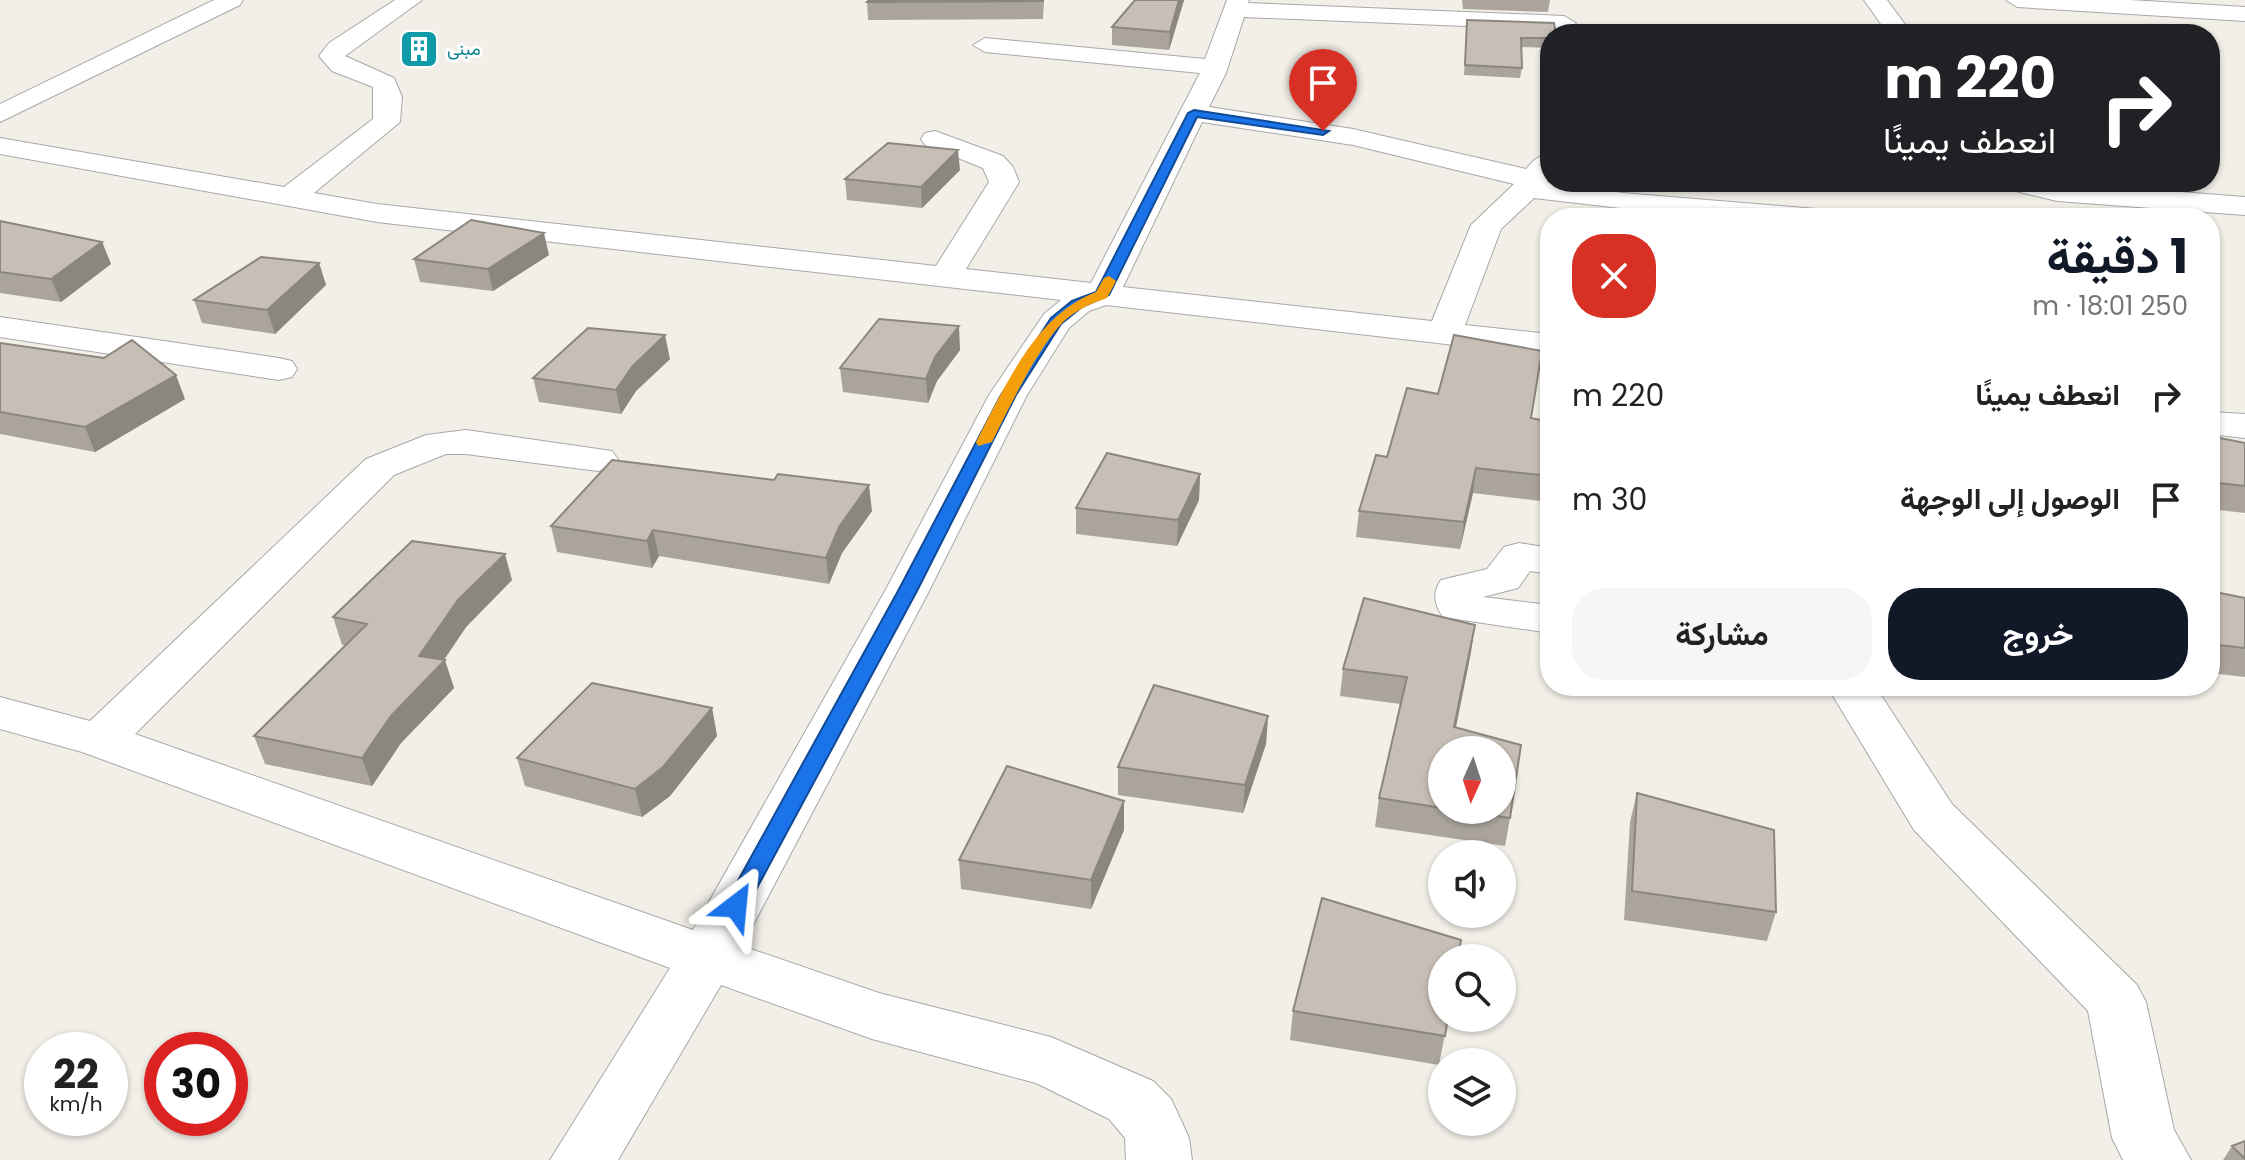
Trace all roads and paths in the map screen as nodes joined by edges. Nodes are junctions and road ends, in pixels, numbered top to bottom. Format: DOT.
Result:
graph roads {
  1 [pos="232,0"];
  2 [pos="411,0"];
  3 [pos="1875,0"];
  4 [pos="2017,0"];
  5 [pos="1237,5"];
  6 [pos="2227,9"];
  7 [pos="1564,23"];
  8 [pos="1893,24"];
  9 [pos="985,45"];
  10 [pos="1215,67"];
  11 [pos="1194,113"];
  12 [pos="0,114"];
  13 [pos="935,139"];
  14 [pos="0,146"];
  15 [pos="1537,175"];
  16 [pos="1586,192"];
  17 [pos="2057,192"];
  18 [pos="290,197"];
  19 [pos="2245,206"];
  20 [pos="1632,208"];
  21 [pos="945,277"];
  22 [pos="1102,295"];
  23 [pos="0,327"];
  24 [pos="1445,333"];
  25 [pos="1540,344"];
  26 [pos="279,369"];
  27 [pos="2220,424"];
  28 [pos="2245,426"];
  29 [pos="598,459"];
  30 [pos="1540,559"];
  31 [pos="1540,618"];
  32 [pos="1857,696"];
  33 [pos="0,713"];
  34 [pos="100,740"];
  35 [pos="707,958"];
  36 [pos="583,1160"];
  37 [pos="1159,1160"];
  38 [pos="2158,1160"];
  1 -- 12 [label="street"];
  2 -- 18 [label="street"];
  3 -- 8 [label="street"];
  4 -- 6 [label="street"];
  5 -- 7 [label="street"];
  5 -- 10 [label="street"];
  9 -- 10 [label="street"];
  10 -- 11 [label="street"];
  11 -- 15 [label="street"];
  11 -- 22 [label="street"];
  13 -- 21 [label="street"];
  14 -- 18 [label="street"];
  15 -- 24 [label="street"];
  16 -- 20 [label="street"];
  17 -- 19 [label="street"];
  18 -- 21 [label="street"];
  21 -- 22 [label="street"];
  22 -- 24 [label="street"];
  22 -- 35 [label="street"];
  23 -- 26 [label="street"];
  24 -- 25 [label="street"];
  27 -- 28 [label="street"];
  29 -- 34 [label="street"];
  30 -- 31 [label="street"];
  32 -- 38 [label="street"];
  33 -- 34 [label="street"];
  34 -- 35 [label="street"];
  35 -- 36 [label="street"];
  35 -- 37 [label="street"];
}
